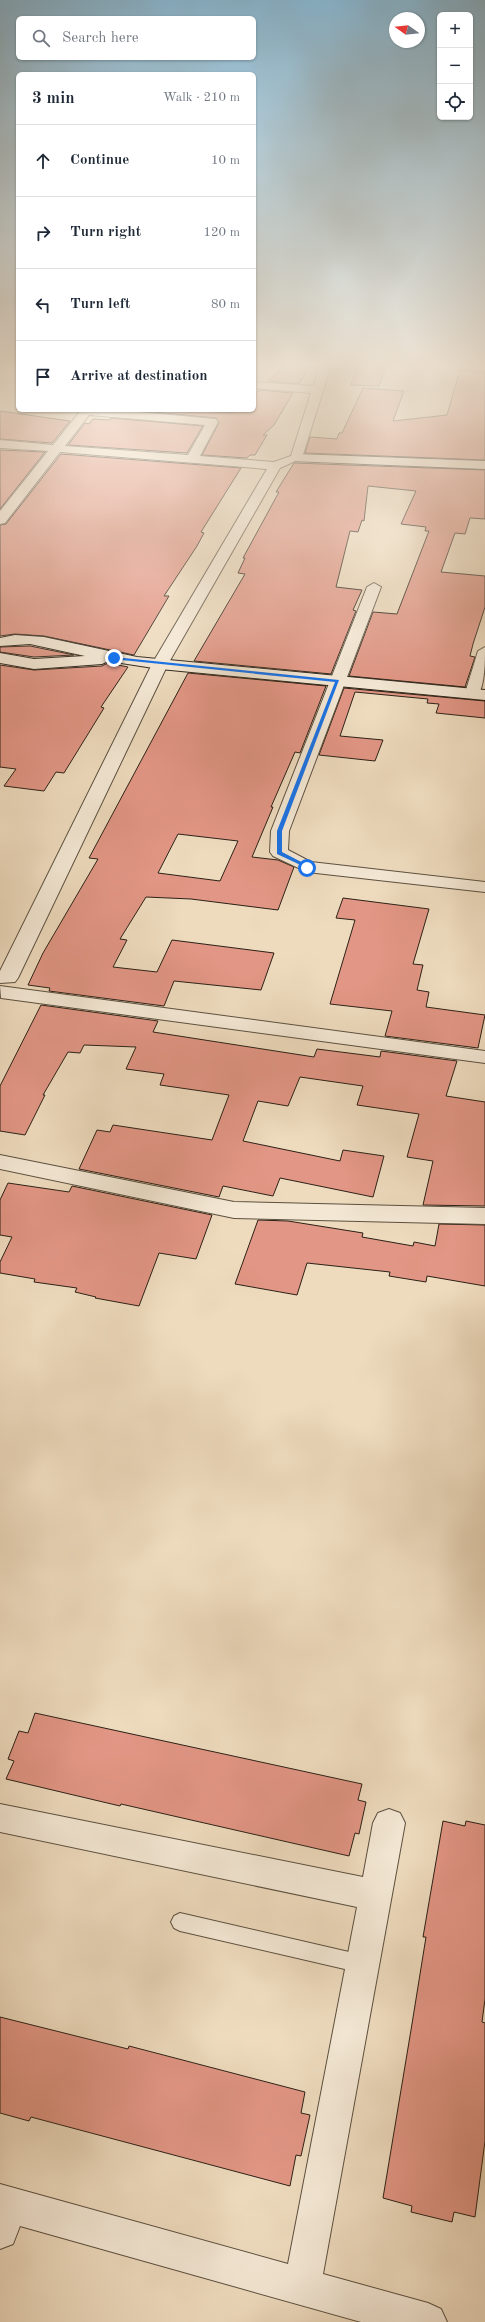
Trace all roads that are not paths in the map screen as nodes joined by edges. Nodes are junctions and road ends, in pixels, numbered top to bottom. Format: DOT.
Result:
graph roads {
  1 [pos="40,470"];
  2 [pos="271,470"];
  3 [pos="0,520"];
  4 [pos="374,587"];
  5 [pos="0,642"];
  6 [pos="485,651"];
  7 [pos="0,658"];
  8 [pos="114,658"];
  9 [pos="160,664"];
  10 [pos="338,681"];
  11 [pos="479,694"];
  12 [pos="485,887"];
  13 [pos="2,986"];
  14 [pos="485,1057"];
  15 [pos="0,1162"];
  16 [pos="485,1216"];
  17 [pos="0,1818"];
  18 [pos="389,1823"];
  19 [pos="375,1895"];
  20 [pos="180,1922"];
  21 [pos="362,1964"];
  22 [pos="3,2213"];
  23 [pos="302,2287"];
  24 [pos="428,2322"];
  1 -- 3 [label="street"];
  2 -- 9 [label="street"];
  4 -- 10 [label="street"];
  5 -- 8 [label="street"];
  6 -- 11 [label="street"];
  7 -- 8 [label="street"];
  8 -- 9 [label="street"];
  9 -- 10 [label="street"];
  9 -- 13 [label="street"];
  10 -- 11 [label="street"];
  10 -- 12 [label="street"];
  13 -- 14 [label="street"];
  15 -- 16 [label="street"];
  17 -- 19 [label="street"];
  18 -- 19 [label="street"];
  19 -- 21 [label="street"];
  20 -- 21 [label="lane"];
  21 -- 23 [label="street"];
  22 -- 23 [label="street"];
  23 -- 24 [label="street"];
}
